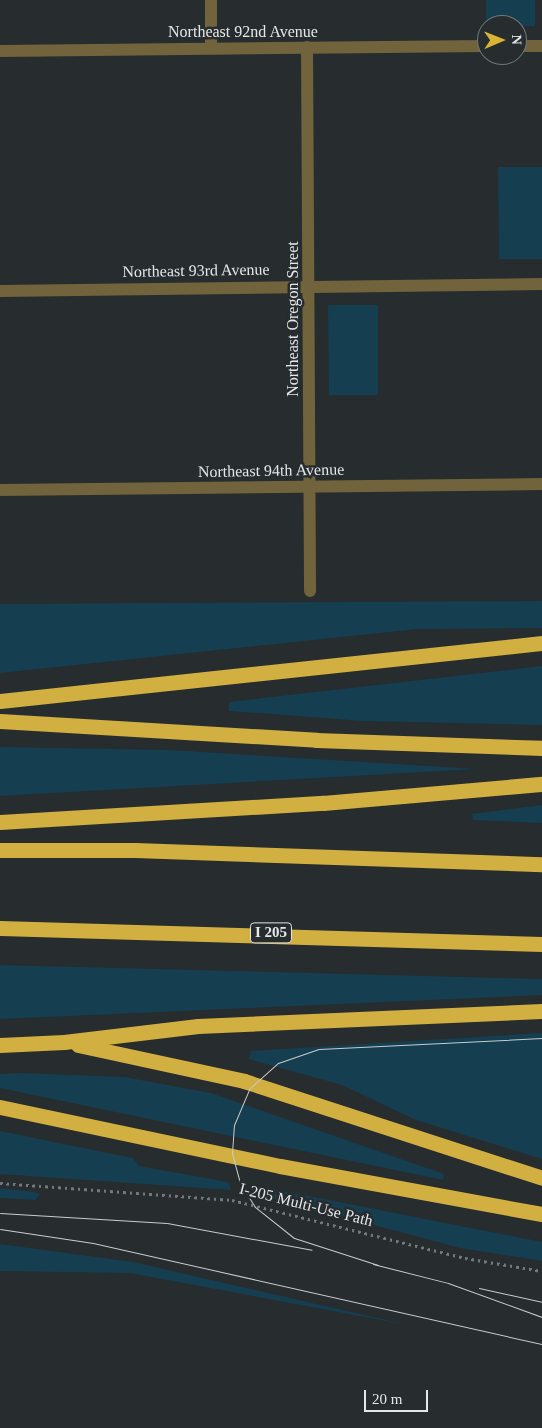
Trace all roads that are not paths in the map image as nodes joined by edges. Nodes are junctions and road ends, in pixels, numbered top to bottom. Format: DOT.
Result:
graph roads {
  1 [pos="211,0"];
  2 [pos="477,46"];
  3 [pos="527,46"];
  4 [pos="542,46"];
  5 [pos="211,48"];
  6 [pos="307,48"];
  7 [pos="0,50"];
  8 [pos="542,284"];
  9 [pos="310,285"];
  10 [pos="0,291"];
  11 [pos="542,484"];
  12 [pos="309,487"];
  13 [pos="0,490"];
  14 [pos="310,591"];
  15 [pos="542,643"];
  16 [pos="0,701"];
  17 [pos="0,721"];
  18 [pos="542,748"];
  19 [pos="542,784"];
  20 [pos="0,822"];
  21 [pos="0,850"];
  22 [pos="542,864"];
  23 [pos="0,928"];
  24 [pos="542,944"];
  25 [pos="542,1011"];
  26 [pos="64,1042"];
  27 [pos="0,1045"];
  28 [pos="0,1107"];
  29 [pos="542,1178"];
  30 [pos="542,1214"];
  1 -- 5 [label="street"];
  2 -- 6 [label="street, Northeast 92nd Avenue"];
  3 -- 4 [label="street"];
  5 -- 6 [label="street, Northeast 92nd Avenue"];
  5 -- 7 [label="street, Northeast 92nd Avenue"];
  6 -- 9 [label="street, Northeast Oregon Street"];
  8 -- 9 [label="street, Northeast 93rd Avenue"];
  9 -- 10 [label="street, Northeast 93rd Avenue"];
  9 -- 12 [label="street, Northeast Oregon Street"];
  11 -- 12 [label="street, Northeast 94th Avenue"];
  12 -- 13 [label="street, Northeast 94th Avenue"];
  12 -- 14 [label="street, Northeast Oregon Street"];
  15 -- 16 [label="highway"];
  17 -- 18 [label="highway"];
  19 -- 20 [label="highway"];
  21 -- 22 [label="highway"];
  23 -- 24 [label="highway, I 205"];
  25 -- 26 [label="highway"];
  26 -- 27 [label="highway"];
  26 -- 29 [label="highway"];
  28 -- 30 [label="highway"];
}
